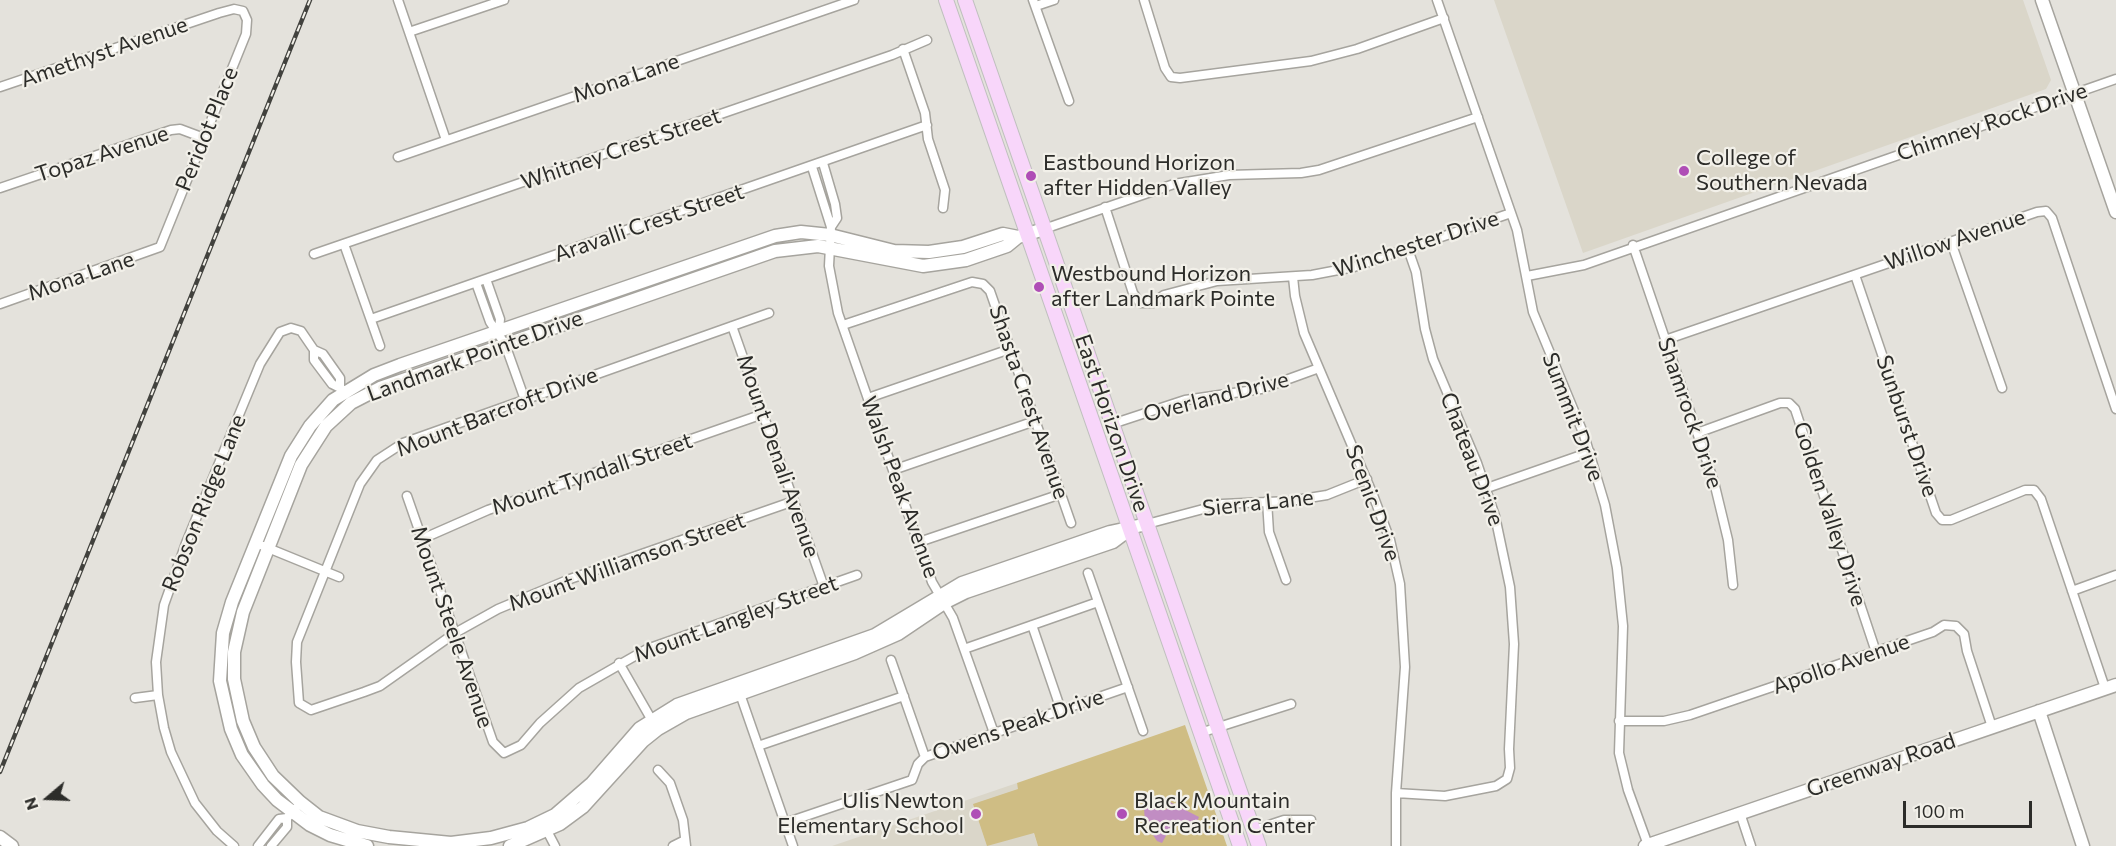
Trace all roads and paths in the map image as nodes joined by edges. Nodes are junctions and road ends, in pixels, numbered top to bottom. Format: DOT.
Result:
graph roads {
  1 [pos="398,0"];
  2 [pos="504,0"];
  3 [pos="854,0"];
  4 [pos="946,0"];
  5 [pos="955,0"];
  6 [pos="964,0"];
  7 [pos="1054,0"];
  8 [pos="1144,0"];
  9 [pos="1437,0"];
  10 [pos="2042,0"];
  11 [pos="1035,3"];
  12 [pos="243,10"];
  13 [pos="1444,18"];
  14 [pos="409,32"];
  15 [pos="927,40"];
  16 [pos="980,46"];
  17 [pos="903,49"];
  18 [pos="2116,79"];
  19 [pos="0,87"];
  20 [pos="2075,93"];
  21 [pos="1069,101"];
  22 [pos="1478,117"];
  23 [pos="927,125"];
  24 [pos="204,138"];
  25 [pos="446,140"];
  26 [pos="398,157"];
  27 [pos="823,163"];
  28 [pos="812,167"];
  29 [pos="0,188"];
  30 [pos="1106,207"];
  31 [pos="943,208"];
  32 [pos="2116,212"];
  33 [pos="1511,213"];
  34 [pos="1044,229"];
  35 [pos="1023,236"];
  36 [pos="830,237"];
  37 [pos="1952,242"];
  38 [pos="344,244"];
  39 [pos="1633,245"];
  40 [pos="160,247"];
  41 [pos="1408,249"];
  42 [pos="314,254"];
  43 [pos="1855,275"];
  44 [pos="1527,276"];
  45 [pos="1293,277"];
  46 [pos="486,279"];
  47 [pos="476,283"];
  48 [pos="0,304"];
  49 [pos="769,313"];
  50 [pos="371,319"];
  51 [pos="843,325"];
  52 [pos="732,326"];
  53 [pos="499,331"];
  54 [pos="1665,340"];
  55 [pos="505,344"];
  56 [pos="380,346"];
  57 [pos="1010,349"];
  58 [pos="1319,368"];
  59 [pos="2002,388"];
  60 [pos="342,390"];
  61 [pos="868,399"];
  62 [pos="525,400"];
  63 [pos="351,403"];
  64 [pos="2116,409"];
  65 [pos="763,414"];
  66 [pos="1035,421"];
  67 [pos="1112,424"];
  68 [pos="1698,433"];
  69 [pos="1590,452"];
  70 [pos="893,470"];
  71 [pos="1367,479"];
  72 [pos="1486,488"];
  73 [pos="1061,494"];
  74 [pos="407,496"];
  75 [pos="794,501"];
  76 [pos="1267,501"];
  77 [pos="1071,523"];
  78 [pos="1147,524"];
  79 [pos="1130,530"];
  80 [pos="422,539"];
  81 [pos="919,542"];
  82 [pos="263,546"];
  83 [pos="326,572"];
  84 [pos="1088,573"];
  85 [pos="2116,575"];
  86 [pos="857,576"];
  87 [pos="339,577"];
  88 [pos="1286,580"];
  89 [pos="1733,585"];
  90 [pos="824,586"];
  91 [pos="2072,591"];
  92 [pos="942,599"];
  93 [pos="1098,602"];
  94 [pos="1032,625"];
  95 [pos="455,633"];
  96 [pos="964,649"];
  97 [pos="1876,652"];
  98 [pos="891,660"];
  99 [pos="619,663"];
  100 [pos="2111,686"];
  101 [pos="1128,687"];
  102 [pos="738,688"];
  103 [pos="158,695"];
  104 [pos="903,696"];
  105 [pos="135,698"];
  106 [pos="1291,704"];
  107 [pos="305,708"];
  108 [pos="1061,710"];
  109 [pos="2039,711"];
  110 [pos="1619,721"];
  111 [pos="655,724"];
  112 [pos="1992,727"];
  113 [pos="1218,729"];
  114 [pos="1143,731"];
  115 [pos="994,733"];
  116 [pos="1200,733"];
  117 [pos="758,746"];
  118 [pos="504,753"];
  119 [pos="925,757"];
  120 [pos="658,770"];
  121 [pos="1396,793"];
  122 [pos="293,811"];
  123 [pos="1740,813"];
  124 [pos="1311,820"];
  125 [pos="785,823"];
  126 [pos="545,826"];
  127 [pos="1254,830"];
  128 [pos="0,837"];
  129 [pos="411,843"];
  130 [pos="685,843"];
  131 [pos="12,846"];
  132 [pos="234,846"];
  133 [pos="258,846"];
  134 [pos="271,846"];
  135 [pos="367,846"];
  136 [pos="510,846"];
  137 [pos="555,846"];
  138 [pos="673,846"];
  139 [pos="793,846"];
  140 [pos="1240,846"];
  141 [pos="1259,846"];
  142 [pos="1396,846"];
  143 [pos="1646,846"];
  144 [pos="1751,846"];
  145 [pos="2084,846"];
  1 -- 14 [label="street"];
  2 -- 14 [label="street"];
  3 -- 25 [label="street, Mona Lane"];
  4 -- 35 [label="main road, East Horizon Drive"];
  5 -- 16 [label="main road"];
  6 -- 16 [label="main road, East Horizon Drive"];
  7 -- 11 [label="street"];
  8 -- 13 [label="street"];
  9 -- 13 [label="street, Summit Drive"];
  10 -- 20 [label="street"];
  11 -- 21 [label="street"];
  12 -- 19 [label="street, Amethyst Avenue"];
  12 -- 24 [label="street, Peridot Place"];
  13 -- 22 [label="street, Summit Drive"];
  14 -- 25 [label="street"];
  15 -- 17 [label="street, Whitney Crest Street"];
  16 -- 34 [label="main road, East Horizon Drive"];
  17 -- 23 [label="street"];
  17 -- 38 [label="street, Whitney Crest Street"];
  18 -- 20 [label="street, Chimney Rock Drive"];
  20 -- 32 [label="street"];
  20 -- 39 [label="street, Chimney Rock Drive"];
  22 -- 30 [label="street"];
  22 -- 33 [label="street, Summit Drive"];
  23 -- 27 [label="street, Aravalli Crest Street"];
  23 -- 31 [label="street"];
  24 -- 29 [label="street, Topaz Avenue"];
  24 -- 40 [label="street, Peridot Place"];
  25 -- 26 [label="street, Mona Lane"];
  27 -- 28 [label="street, Aravalli Crest Street"];
  27 -- 36 [label="street"];
  28 -- 36 [label="street"];
  28 -- 46 [label="street, Aravalli Crest Street"];
  30 -- 34 [label="street"];
  30 -- 45 [label="street, Winchester Drive"];
  33 -- 41 [label="street, Winchester Drive"];
  33 -- 44 [label="street, Summit Drive"];
  34 -- 35 [label="street, Landmark Pointe Drive"];
  34 -- 67 [label="main road, East Horizon Drive"];
  35 -- 36 [label="street, Landmark Pointe Drive"];
  35 -- 79 [label="main road, East Horizon Drive"];
  36 -- 51 [label="street, Walsh Peak Avenue"];
  36 -- 53 [label="street, Landmark Pointe Drive"];
  36 -- 55 [label="street, Landmark Pointe Drive"];
  37 -- 43 [label="street, Willow Avenue"];
  37 -- 59 [label="street"];
  37 -- 64 [label="street, Willow Avenue"];
  38 -- 42 [label="street, Whitney Crest Street"];
  38 -- 50 [label="street"];
  39 -- 44 [label="street, Chimney Rock Drive"];
  39 -- 54 [label="street, Shamrock Drive"];
  40 -- 48 [label="street, Mona Lane"];
  41 -- 45 [label="street, Winchester Drive"];
  41 -- 72 [label="street, Chateau Drive"];
  43 -- 54 [label="street, Willow Avenue"];
  43 -- 91 [label="street, Sunburst Drive"];
  44 -- 69 [label="street, Summit Drive"];
  45 -- 58 [label="street, Scenic Drive"];
  46 -- 47 [label="street, Aravalli Crest Street"];
  46 -- 53 [label="street"];
  47 -- 50 [label="street, Aravalli Crest Street"];
  47 -- 53 [label="street"];
  49 -- 52 [label="street, Mount Barcroft Drive"];
  50 -- 56 [label="street"];
  51 -- 57 [label="street, Shasta Crest Avenue"];
  51 -- 61 [label="street, Walsh Peak Avenue"];
  52 -- 62 [label="street, Mount Barcroft Drive"];
  52 -- 65 [label="street, Mount Denali Avenue"];
  53 -- 55 [label="street"];
  53 -- 60 [label="street, Landmark Pointe Drive"];
  54 -- 68 [label="street, Shamrock Drive"];
  55 -- 62 [label="street"];
  55 -- 63 [label="street, Landmark Pointe Drive"];
  57 -- 61 [label="street"];
  57 -- 66 [label="street, Shasta Crest Avenue"];
  58 -- 67 [label="street, Overland Drive"];
  58 -- 71 [label="street, Scenic Drive"];
  60 -- 63 [label="street"];
  60 -- 82 [label="street, Landmark Pointe Drive"];
  60 -- 103 [label="street, Robson Ridge Lane"];
  61 -- 70 [label="street, Walsh Peak Avenue"];
  62 -- 83 [label="street, Mount Barcroft Drive"];
  63 -- 82 [label="street, Landmark Pointe Drive"];
  65 -- 75 [label="street, Mount Denali Avenue"];
  65 -- 80 [label="street, Mount Tyndall Street"];
  66 -- 70 [label="street"];
  66 -- 73 [label="street, Shasta Crest Avenue"];
  67 -- 78 [label="main road, East Horizon Drive"];
  68 -- 89 [label="street, Shamrock Drive"];
  68 -- 97 [label="street, Golden Valley Drive"];
  69 -- 72 [label="street"];
  69 -- 110 [label="street, Summit Drive"];
  70 -- 81 [label="street, Walsh Peak Avenue"];
  71 -- 76 [label="street, Sierra Lane"];
  71 -- 121 [label="street, Scenic Drive"];
  72 -- 121 [label="street, Chateau Drive"];
  73 -- 77 [label="street, Shasta Crest Avenue"];
  73 -- 81 [label="street"];
  74 -- 80 [label="street, Mount Steele Avenue"];
  75 -- 90 [label="street, Mount Denali Avenue"];
  75 -- 95 [label="street, Mount Williamson Street"];
  76 -- 78 [label="street, Sierra Lane"];
  76 -- 88 [label="street"];
  78 -- 79 [label="street, Landmark Pointe Drive"];
  78 -- 113 [label="main road, East Horizon Drive"];
  79 -- 92 [label="street, Landmark Pointe Drive"];
  79 -- 116 [label="main road, East Horizon Drive"];
  80 -- 95 [label="street, Mount Steele Avenue"];
  81 -- 92 [label="street, Walsh Peak Avenue"];
  82 -- 83 [label="street"];
  82 -- 122 [label="street, Landmark Pointe Drive"];
  83 -- 87 [label="street"];
  83 -- 107 [label="street, Mount Barcroft Drive"];
  84 -- 93 [label="street"];
  85 -- 91 [label="street"];
  86 -- 90 [label="street, Mount Langley Street"];
  90 -- 99 [label="street, Mount Langley Street"];
  91 -- 100 [label="street, Sunburst Drive"];
  92 -- 96 [label="street, Walsh Peak Avenue"];
  92 -- 102 [label="street, Landmark Pointe Drive"];
  93 -- 94 [label="street"];
  93 -- 101 [label="street"];
  94 -- 96 [label="street"];
  94 -- 108 [label="street"];
  95 -- 107 [label="street, Mount Williamson Street"];
  95 -- 118 [label="street, Mount Steele Avenue"];
  96 -- 115 [label="street, Walsh Peak Avenue"];
  97 -- 110 [label="street, Apollo Avenue"];
  97 -- 112 [label="street, Apollo Avenue"];
  98 -- 104 [label="street"];
  99 -- 111 [label="street"];
  99 -- 118 [label="street, Mount Langley Street"];
  100 -- 109 [label="street, Greenway Road"];
  101 -- 108 [label="street, Owens Peak Drive"];
  101 -- 114 [label="street"];
  102 -- 111 [label="street, Landmark Pointe Drive"];
  102 -- 117 [label="street"];
  103 -- 105 [label="street"];
  103 -- 132 [label="street, Robson Ridge Lane"];
  104 -- 117 [label="street"];
  104 -- 119 [label="street"];
  106 -- 113 [label="street"];
  108 -- 115 [label="street, Owens Peak Drive"];
  109 -- 112 [label="street, Greenway Road"];
  109 -- 145 [label="street"];
  110 -- 143 [label="street, Summit Drive"];
  111 -- 126 [label="street, Landmark Pointe Drive"];
  112 -- 123 [label="street, Greenway Road"];
  113 -- 116 [label="street"];
  113 -- 127 [label="main road, East Horizon Drive"];
  115 -- 119 [label="street, Owens Peak Drive"];
  116 -- 140 [label="main road, East Horizon Drive"];
  117 -- 125 [label="street"];
  119 -- 125 [label="street, Owens Peak Drive"];
  120 -- 130 [label="street"];
  121 -- 142 [label="street, Scenic Drive"];
  122 -- 129 [label="street, Landmark Pointe Drive"];
  122 -- 133 [label="street"];
  122 -- 134 [label="street"];
  122 -- 135 [label="street, Landmark Pointe Drive"];
  123 -- 143 [label="street, Greenway Road"];
  123 -- 144 [label="street"];
  124 -- 127 [label="street"];
  125 -- 139 [label="street"];
  126 -- 129 [label="street, Landmark Pointe Drive"];
  126 -- 136 [label="street, Landmark Pointe Drive"];
  126 -- 137 [label="street"];
  127 -- 141 [label="main road, East Horizon Drive"];
  128 -- 131 [label="street"];
  130 -- 138 [label="street"];
}
